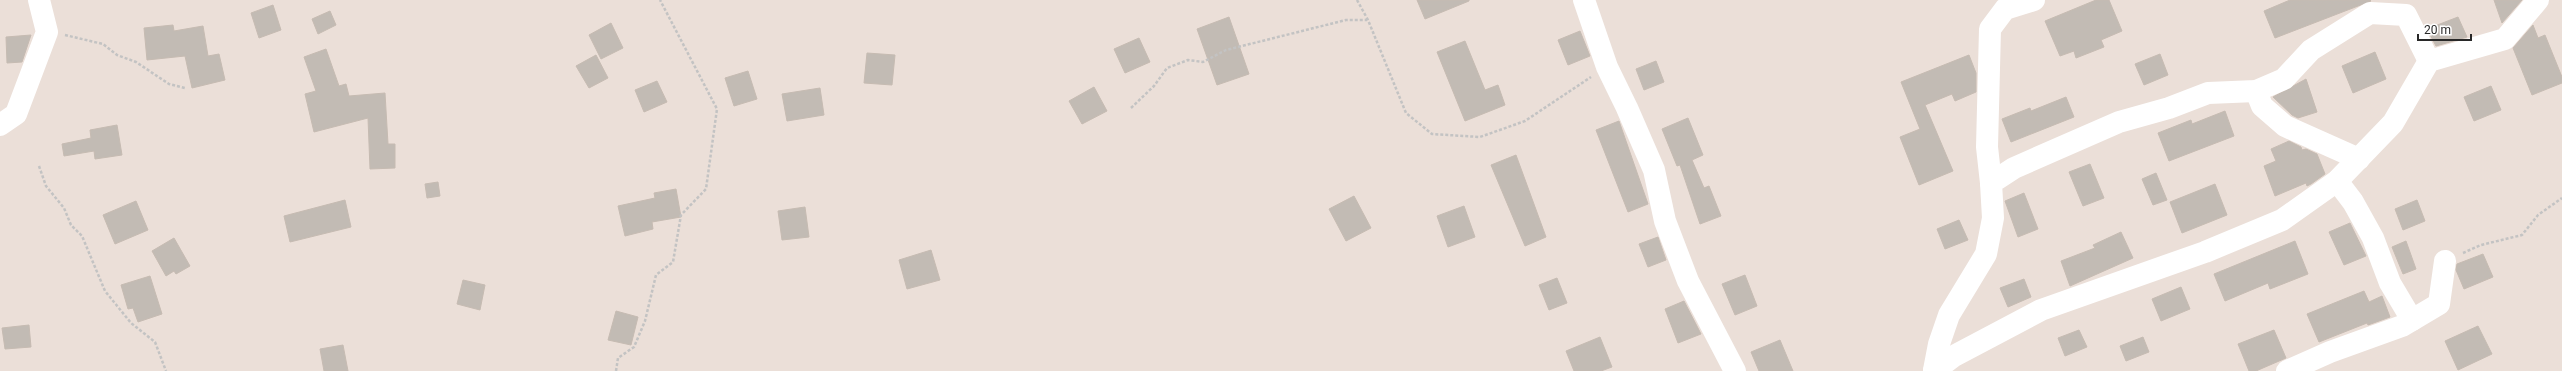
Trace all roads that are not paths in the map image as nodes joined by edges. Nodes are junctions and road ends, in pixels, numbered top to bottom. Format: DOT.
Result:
graph roads {
  1 [pos="39,0"];
  2 [pos="1584,0"];
  3 [pos="2034,0"];
  4 [pos="2538,0"];
  5 [pos="2370,6"];
  6 [pos="2428,60"];
  7 [pos="2256,91"];
  8 [pos="0,125"];
  9 [pos="2359,159"];
  10 [pos="2337,181"];
  11 [pos="1990,183"];
  12 [pos="2444,261"];
  13 [pos="2412,320"];
  14 [pos="1735,371"];
  15 [pos="1934,371"];
  16 [pos="2286,371"];
  1 -- 8 [label="street"];
  2 -- 14 [label="street"];
  3 -- 11 [label="street"];
  4 -- 6 [label="street"];
  5 -- 6 [label="street"];
  5 -- 7 [label="street"];
  6 -- 9 [label="street"];
  7 -- 9 [label="street"];
  7 -- 11 [label="street"];
  9 -- 10 [label="street"];
  10 -- 13 [label="street"];
  10 -- 15 [label="street"];
  11 -- 15 [label="street"];
  12 -- 13 [label="street"];
  13 -- 16 [label="street"];
}
